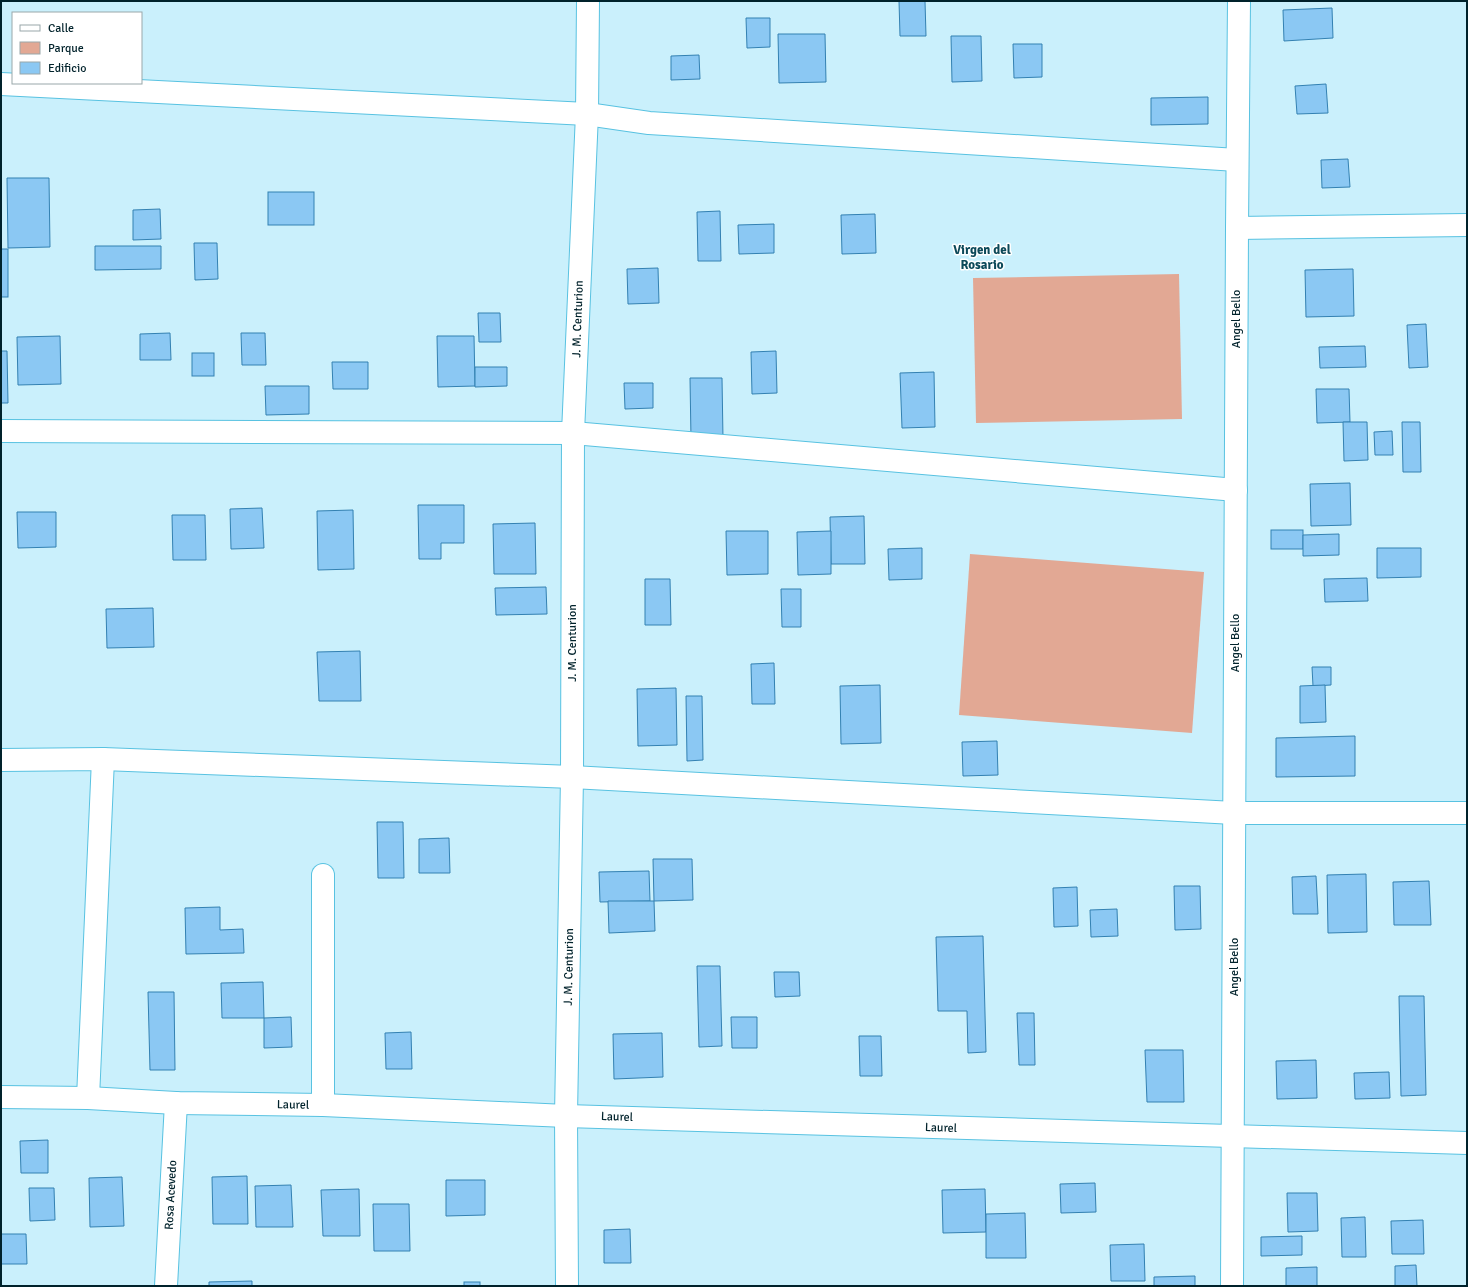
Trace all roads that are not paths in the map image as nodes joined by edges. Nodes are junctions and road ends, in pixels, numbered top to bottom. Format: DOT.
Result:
graph roads {
  1 [pos="588,1"];
  2 [pos="1239,1"];
  3 [pos="1,84"];
  4 [pos="586,114"];
  5 [pos="1237,160"];
  6 [pos="1467,225"];
  7 [pos="1237,228"];
  8 [pos="1,431"];
  9 [pos="573,433"];
  10 [pos="1236,490"];
  11 [pos="103,759"];
  12 [pos="1,760"];
  13 [pos="572,777"];
  14 [pos="1234,813"];
  15 [pos="1467,813"];
  16 [pos="323,875"];
  17 [pos="1,1097"];
  18 [pos="88,1098"];
  19 [pos="176,1103"];
  20 [pos="323,1105"];
  21 [pos="566,1116"];
  22 [pos="1233,1137"];
  23 [pos="1467,1143"];
  24 [pos="166,1286"];
  25 [pos="567,1286"];
  26 [pos="1232,1286"];
  1 -- 4 [label="street, J. M. Centurion"];
  2 -- 5 [label="street, Angel Bello"];
  3 -- 4 [label="street"];
  4 -- 5 [label="street"];
  4 -- 9 [label="street, J. M. Centurion"];
  5 -- 7 [label="street, Angel Bello"];
  6 -- 7 [label="street"];
  7 -- 10 [label="street, Angel Bello"];
  8 -- 9 [label="street"];
  9 -- 10 [label="street"];
  9 -- 13 [label="street, J. M. Centurion"];
  10 -- 14 [label="street, Angel Bello"];
  11 -- 12 [label="street"];
  11 -- 13 [label="street"];
  11 -- 18 [label="street"];
  13 -- 14 [label="street"];
  13 -- 21 [label="street, J. M. Centurion"];
  14 -- 15 [label="street"];
  14 -- 22 [label="street, Angel Bello"];
  16 -- 20 [label="street"];
  17 -- 18 [label="street, Laurel"];
  18 -- 19 [label="street, Laurel"];
  19 -- 20 [label="street, Laurel"];
  19 -- 24 [label="street, Rosa Acevedo"];
  20 -- 21 [label="street, Laurel"];
  21 -- 22 [label="street, Laurel"];
  21 -- 25 [label="street, J. M. Centurion"];
  22 -- 23 [label="street, Laurel"];
  22 -- 26 [label="street, Angel Bello"];
}
